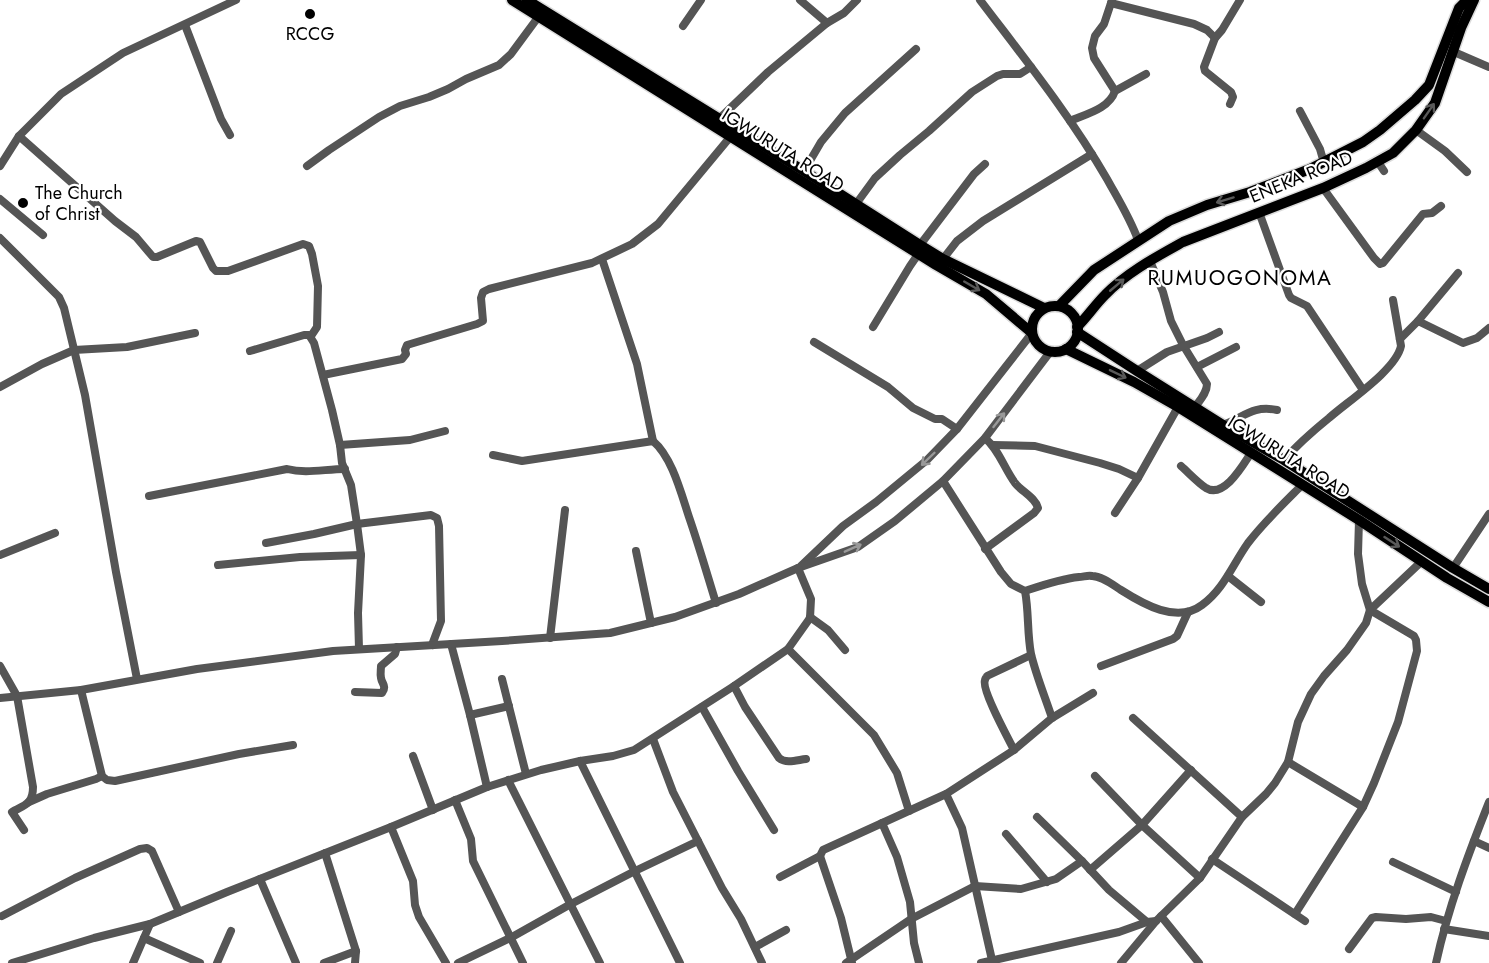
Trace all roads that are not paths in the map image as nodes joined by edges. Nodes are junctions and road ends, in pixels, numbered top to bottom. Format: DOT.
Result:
graph roads {
  1 [pos="236,0"];
  2 [pos="512,0"];
  3 [pos="528,0"];
  4 [pos="701,0"];
  5 [pos="800,0"];
  6 [pos="857,0"];
  7 [pos="980,0"];
  8 [pos="1240,0"];
  9 [pos="1467,0"];
  10 [pos="1474,0"];
  11 [pos="1111,2"];
  12 [pos="539,16"];
  13 [pos="827,23"];
  14 [pos="185,25"];
  15 [pos="683,26"];
  16 [pos="1215,38"];
  17 [pos="916,49"];
  18 [pos="1454,52"];
  19 [pos="1031,67"];
  20 [pos="1489,67"];
  21 [pos="1146,74"];
  22 [pos="1115,91"];
  23 [pos="1230,104"];
  24 [pos="1300,111"];
  25 [pos="719,120"];
  26 [pos="1070,121"];
  27 [pos="1416,130"];
  28 [pos="230,135"];
  29 [pos="20,136"];
  30 [pos="731,136"];
  31 [pos="1092,154"];
  32 [pos="1324,163"];
  33 [pos="985,164"];
  34 [pos="0,166"];
  35 [pos="306,166"];
  36 [pos="804,171"];
  37 [pos="1467,172"];
  38 [pos="1323,188"];
  39 [pos="0,199"];
  40 [pos="856,204"];
  41 [pos="1441,206"];
  42 [pos="1259,212"];
  43 [pos="43,235"];
  44 [pos="0,238"];
  45 [pos="1137,240"];
  46 [pos="920,249"];
  47 [pos="602,258"];
  48 [pos="943,258"];
  49 [pos="1150,261"];
  50 [pos="1458,273"];
  51 [pos="1393,300"];
  52 [pos="1059,306"];
  53 [pos="1044,308"];
  54 [pos="1418,321"];
  55 [pos="873,327"];
  56 [pos="1489,328"];
  57 [pos="1077,330"];
  58 [pos="1219,332"];
  59 [pos="195,333"];
  60 [pos="1032,333"];
  61 [pos="311,336"];
  62 [pos="1400,339"];
  63 [pos="814,342"];
  64 [pos="1183,345"];
  65 [pos="1236,347"];
  66 [pos="1066,349"];
  67 [pos="74,350"];
  68 [pos="250,351"];
  69 [pos="1050,352"];
  70 [pos="1197,367"];
  71 [pos="1137,372"];
  72 [pos="323,375"];
  73 [pos="0,387"];
  74 [pos="1363,390"];
  75 [pos="1178,407"];
  76 [pos="1195,407"];
  77 [pos="1277,410"];
  78 [pos="1223,425"];
  79 [pos="957,429"];
  80 [pos="445,431"];
  81 [pos="985,438"];
  82 [pos="652,441"];
  83 [pos="340,445"];
  84 [pos="993,445"];
  85 [pos="1251,453"];
  86 [pos="493,455"];
  87 [pos="1284,460"];
  88 [pos="1181,466"];
  89 [pos="345,469"];
  90 [pos="1138,478"];
  91 [pos="943,481"];
  92 [pos="1302,485"];
  93 [pos="149,496"];
  94 [pos="565,510"];
  95 [pos="1114,513"];
  96 [pos="1489,514"];
  97 [pos="1359,520"];
  98 [pos="357,524"];
  99 [pos="55,533"];
  100 [pos="266,543"];
  101 [pos="985,549"];
  102 [pos="636,551"];
  103 [pos="0,555"];
  104 [pos="361,555"];
  105 [pos="1422,561"];
  106 [pos="218,565"];
  107 [pos="798,568"];
  108 [pos="1453,568"];
  109 [pos="1228,576"];
  110 [pos="1489,589"];
  111 [pos="1025,591"];
  112 [pos="1261,602"];
  113 [pos="1489,602"];
  114 [pos="716,603"];
  115 [pos="1370,610"];
  116 [pos="1188,612"];
  117 [pos="810,617"];
  118 [pos="651,623"];
  119 [pos="550,638"];
  120 [pos="451,644"];
  121 [pos="432,645"];
  122 [pos="397,647"];
  123 [pos="359,649"];
  124 [pos="788,649"];
  125 [pos="845,650"];
  126 [pos="1031,655"];
  127 [pos="0,666"];
  128 [pos="1101,666"];
  129 [pos="137,679"];
  130 [pos="502,679"];
  131 [pos="735,686"];
  132 [pos="81,690"];
  133 [pos="355,692"];
  134 [pos="1093,693"];
  135 [pos="17,696"];
  136 [pos="0,698"];
  137 [pos="508,706"];
  138 [pos="702,707"];
  139 [pos="470,715"];
  140 [pos="1053,718"];
  141 [pos="1133,718"];
  142 [pos="653,739"];
  143 [pos="293,745"];
  144 [pos="1014,750"];
  145 [pos="414,756"];
  146 [pos="806,759"];
  147 [pos="580,761"];
  148 [pos="1288,762"];
  149 [pos="1191,770"];
  150 [pos="526,774"];
  151 [pos="102,776"];
  152 [pos="1095,776"];
  153 [pos="508,780"];
  154 [pos="487,787"];
  155 [pos="946,794"];
  156 [pos="455,800"];
  157 [pos="29,802"];
  158 [pos="1489,802"];
  159 [pos="1363,807"];
  160 [pos="433,810"];
  161 [pos="909,811"];
  162 [pos="1036,817"];
  163 [pos="1242,817"];
  164 [pos="882,823"];
  165 [pos="1142,825"];
  166 [pos="391,827"];
  167 [pos="24,830"];
  168 [pos="774,830"];
  169 [pos="1006,834"];
  170 [pos="698,841"];
  171 [pos="1474,841"];
  172 [pos="1489,848"];
  173 [pos="325,853"];
  174 [pos="820,856"];
  175 [pos="1212,859"];
  176 [pos="1082,861"];
  177 [pos="1393,862"];
  178 [pos="1090,870"];
  179 [pos="635,871"];
  180 [pos="780,877"];
  181 [pos="1200,878"];
  182 [pos="260,879"];
  183 [pos="1047,882"];
  184 [pos="975,886"];
  185 [pos="1456,892"];
  186 [pos="569,905"];
  187 [pos="179,912"];
  188 [pos="1295,914"];
  189 [pos="2,916"];
  190 [pos="911,919"];
  191 [pos="1155,920"];
  192 [pos="1305,921"];
  193 [pos="150,924"];
  194 [pos="1445,925"];
  195 [pos="786,930"];
  196 [pos="231,931"];
  197 [pos="1489,936"];
  198 [pos="144,938"];
  199 [pos="510,938"];
  200 [pos="755,947"];
  201 [pos="1349,949"];
  202 [pos="356,951"];
  203 [pos="992,960"];
  204 [pos="1013,960"];
  205 [pos="850,962"];
  206 [pos="12,963"];
  207 [pos="133,963"];
  208 [pos="201,963"];
  209 [pos="217,963"];
  210 [pos="296,963"];
  211 [pos="324,963"];
  212 [pos="355,963"];
  213 [pos="446,963"];
  214 [pos="458,963"];
  215 [pos="523,963"];
  216 [pos="600,963"];
  217 [pos="680,963"];
  218 [pos="762,963"];
  219 [pos="919,963"];
  220 [pos="981,963"];
  221 [pos="1120,963"];
  222 [pos="1199,963"];
  223 [pos="1436,963"];
  1 -- 14 [label="street"];
  2 -- 12 [label="main road, IGWURUTA ROAD"];
  3 -- 25 [label="main road, IGWURUTA ROAD"];
  4 -- 15 [label="street"];
  5 -- 13 [label="street"];
  6 -- 13 [label="street"];
  7 -- 19 [label="street"];
  8 -- 16 [label="street"];
  9 -- 32 [label="main road, ENEKA ROAD"];
  10 -- 18 [label="main road, ENEKA ROAD"];
  11 -- 16 [label="street"];
  11 -- 22 [label="street"];
  12 -- 30 [label="main road, IGWURUTA ROAD"];
  12 -- 35 [label="street"];
  13 -- 25 [label="street"];
  14 -- 28 [label="street"];
  14 -- 29 [label="street"];
  16 -- 23 [label="street"];
  17 -- 36 [label="street"];
  18 -- 20 [label="street"];
  27 -- 18 [label="main road, ENEKA ROAD, one-way"];
  19 -- 26 [label="street"];
  19 -- 40 [label="street"];
  21 -- 22 [label="street"];
  22 -- 26 [label="street"];
  24 -- 32 [label="street"];
  25 -- 36 [label="main road, IGWURUTA ROAD"];
  26 -- 31 [label="street"];
  27 -- 37 [label="street"];
  27 -- 38 [label="main road, ENEKA ROAD"];
  29 -- 34 [label="street"];
  29 -- 61 [label="street"];
  30 -- 46 [label="main road, IGWURUTA ROAD"];
  30 -- 47 [label="street"];
  31 -- 45 [label="street"];
  31 -- 48 [label="street"];
  32 -- 45 [label="main road, ENEKA ROAD, one-way"];
  33 -- 46 [label="street"];
  36 -- 40 [label="main road, IGWURUTA ROAD"];
  38 -- 41 [label="street"];
  38 -- 42 [label="main road, ENEKA ROAD"];
  39 -- 43 [label="street"];
  40 -- 46 [label="main road, IGWURUTA ROAD"];
  42 -- 49 [label="main road, ENEKA ROAD"];
  42 -- 74 [label="street"];
  44 -- 67 [label="street"];
  45 -- 52 [label="main road, ENEKA ROAD"];
  46 -- 48 [label="main road, IGWURUTA ROAD"];
  46 -- 55 [label="street"];
  46 -- 60 [label="main road, IGWURUTA ROAD, one-way"];
  47 -- 72 [label="street"];
  47 -- 82 [label="street"];
  48 -- 53 [label="main road, IGWURUTA ROAD"];
  57 -- 49 [label="main road, ENEKA ROAD, one-way"];
  49 -- 64 [label="street"];
  50 -- 54 [label="street"];
  51 -- 62 [label="street"];
  52 -- 53 [label="main road"];
  52 -- 57 [label="main road"];
  53 -- 60 [label="main road"];
  54 -- 56 [label="street"];
  54 -- 62 [label="street"];
  57 -- 66 [label="main road"];
  57 -- 71 [label="main road, IGWURUTA ROAD"];
  58 -- 64 [label="street"];
  59 -- 67 [label="street"];
  60 -- 69 [label="main road"];
  60 -- 79 [label="street"];
  61 -- 68 [label="street"];
  61 -- 72 [label="street"];
  62 -- 74 [label="street"];
  63 -- 79 [label="street"];
  64 -- 70 [label="street"];
  64 -- 71 [label="street"];
  65 -- 70 [label="street"];
  66 -- 69 [label="main road"];
  66 -- 75 [label="main road, IGWURUTA ROAD, one-way"];
  67 -- 73 [label="street"];
  67 -- 129 [label="street"];
  81 -- 69 [label="street, one-way"];
  70 -- 76 [label="street"];
  71 -- 76 [label="main road, IGWURUTA ROAD"];
  72 -- 83 [label="street"];
  74 -- 87 [label="street"];
  75 -- 85 [label="main road, IGWURUTA ROAD"];
  75 -- 90 [label="street"];
  76 -- 78 [label="main road, IGWURUTA ROAD"];
  77 -- 78 [label="street"];
  78 -- 87 [label="main road, IGWURUTA ROAD"];
  79 -- 107 [label="street, one-way"];
  80 -- 83 [label="street"];
  81 -- 84 [label="street"];
  81 -- 91 [label="street"];
  82 -- 86 [label="street"];
  82 -- 114 [label="street"];
  83 -- 89 [label="street"];
  84 -- 90 [label="street"];
  84 -- 101 [label="street"];
  85 -- 88 [label="street"];
  85 -- 92 [label="main road, IGWURUTA ROAD"];
  87 -- 108 [label="main road, IGWURUTA ROAD"];
  89 -- 93 [label="street"];
  89 -- 98 [label="street"];
  90 -- 95 [label="street"];
  91 -- 101 [label="street"];
  107 -- 91 [label="street, one-way"];
  92 -- 97 [label="main road, IGWURUTA ROAD"];
  92 -- 109 [label="street"];
  94 -- 119 [label="street"];
  96 -- 108 [label="street"];
  97 -- 105 [label="main road, IGWURUTA ROAD, one-way"];
  97 -- 115 [label="street"];
  98 -- 100 [label="street"];
  98 -- 104 [label="street"];
  98 -- 121 [label="street"];
  99 -- 103 [label="street"];
  101 -- 111 [label="street"];
  102 -- 118 [label="street"];
  104 -- 106 [label="street"];
  104 -- 123 [label="street"];
  105 -- 113 [label="main road, IGWURUTA ROAD"];
  105 -- 115 [label="street"];
  107 -- 114 [label="street"];
  107 -- 117 [label="street"];
  108 -- 110 [label="main road, IGWURUTA ROAD"];
  109 -- 112 [label="street"];
  109 -- 116 [label="street"];
  111 -- 116 [label="street"];
  111 -- 126 [label="street"];
  114 -- 118 [label="street"];
  115 -- 148 [label="street"];
  115 -- 159 [label="street"];
  116 -- 128 [label="street"];
  117 -- 124 [label="street"];
  117 -- 125 [label="street"];
  118 -- 119 [label="street"];
  119 -- 120 [label="street"];
  120 -- 121 [label="street"];
  120 -- 139 [label="street"];
  121 -- 122 [label="street"];
  122 -- 123 [label="street"];
  122 -- 133 [label="street"];
  123 -- 129 [label="street"];
  124 -- 131 [label="street"];
  124 -- 161 [label="street"];
  126 -- 140 [label="street"];
  126 -- 144 [label="street"];
  127 -- 135 [label="street"];
  129 -- 132 [label="street"];
  130 -- 137 [label="street"];
  131 -- 138 [label="street"];
  131 -- 146 [label="street"];
  132 -- 135 [label="street"];
  132 -- 151 [label="street"];
  134 -- 140 [label="street"];
  135 -- 136 [label="street"];
  135 -- 157 [label="street"];
  137 -- 139 [label="street"];
  137 -- 150 [label="street"];
  138 -- 142 [label="street"];
  138 -- 168 [label="street"];
  139 -- 154 [label="street"];
  140 -- 144 [label="street"];
  141 -- 149 [label="street"];
  142 -- 147 [label="street"];
  142 -- 170 [label="street"];
  143 -- 151 [label="street"];
  144 -- 155 [label="street"];
  145 -- 160 [label="street"];
  147 -- 150 [label="street"];
  147 -- 179 [label="street"];
  148 -- 159 [label="street"];
  148 -- 163 [label="street"];
  149 -- 163 [label="street"];
  149 -- 165 [label="street"];
  150 -- 153 [label="street"];
  151 -- 157 [label="street"];
  152 -- 165 [label="street"];
  153 -- 154 [label="street"];
  153 -- 186 [label="street"];
  154 -- 156 [label="street"];
  155 -- 161 [label="street"];
  155 -- 184 [label="street"];
  156 -- 160 [label="street"];
  156 -- 199 [label="street"];
  157 -- 167 [label="street"];
  158 -- 171 [label="street"];
  159 -- 188 [label="street"];
  160 -- 166 [label="street"];
  161 -- 164 [label="street"];
  162 -- 176 [label="street"];
  163 -- 175 [label="street"];
  164 -- 174 [label="street"];
  164 -- 190 [label="street"];
  165 -- 178 [label="street"];
  165 -- 181 [label="street"];
  166 -- 173 [label="street"];
  166 -- 213 [label="street"];
  169 -- 183 [label="street"];
  170 -- 179 [label="street"];
  170 -- 200 [label="street"];
  171 -- 172 [label="street"];
  171 -- 185 [label="street"];
  173 -- 182 [label="street"];
  173 -- 202 [label="street"];
  174 -- 180 [label="street"];
  174 -- 205 [label="street"];
  175 -- 181 [label="street"];
  175 -- 188 [label="street"];
  176 -- 178 [label="street"];
  176 -- 183 [label="street"];
  177 -- 185 [label="street"];
  178 -- 191 [label="street"];
  179 -- 186 [label="street"];
  179 -- 217 [label="street"];
  181 -- 191 [label="street"];
  182 -- 187 [label="street"];
  182 -- 210 [label="street"];
  183 -- 184 [label="street"];
  184 -- 190 [label="street"];
  184 -- 203 [label="street"];
  185 -- 194 [label="street"];
  186 -- 199 [label="street"];
  186 -- 216 [label="street"];
  187 -- 189 [label="street"];
  187 -- 193 [label="street"];
  188 -- 192 [label="street"];
  190 -- 205 [label="street"];
  190 -- 219 [label="street"];
  191 -- 204 [label="street"];
  191 -- 221 [label="street"];
  191 -- 222 [label="street"];
  193 -- 198 [label="street"];
  193 -- 206 [label="street"];
  194 -- 197 [label="street"];
  194 -- 201 [label="street"];
  194 -- 223 [label="street"];
  195 -- 200 [label="street"];
  196 -- 209 [label="street"];
  198 -- 207 [label="street"];
  198 -- 208 [label="street"];
  199 -- 214 [label="street"];
  199 -- 215 [label="street"];
  200 -- 218 [label="street"];
  202 -- 211 [label="street"];
  202 -- 212 [label="street"];
  203 -- 204 [label="street"];
  203 -- 220 [label="street"];
}
